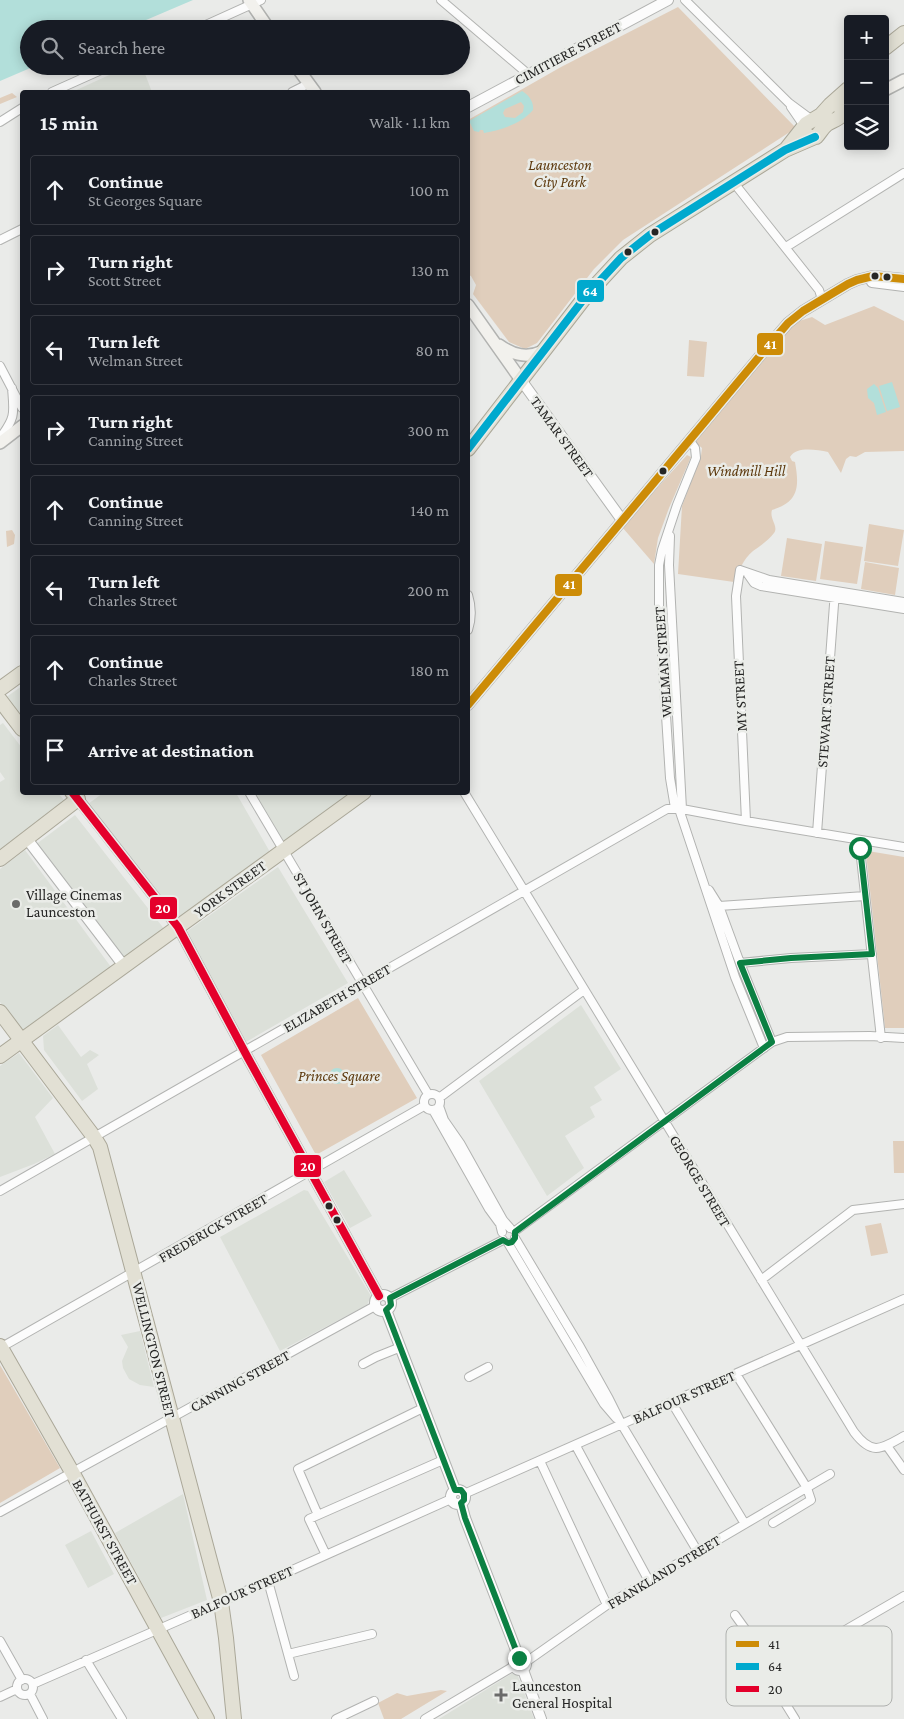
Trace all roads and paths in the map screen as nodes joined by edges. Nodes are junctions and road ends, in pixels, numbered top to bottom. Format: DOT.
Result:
graph roads {
  1 [pos="441,0"];
  2 [pos="647,0"];
  3 [pos="668,0"];
  4 [pos="686,0"];
  5 [pos="254,1"];
  6 [pos="641,14"];
  7 [pos="215,20"];
  8 [pos="264,20"];
  9 [pos="465,20"];
  10 [pos="470,25"];
  11 [pos="904,33"];
  12 [pos="889,45"];
  13 [pos="528,74"];
  14 [pos="90,75"];
  15 [pos="303,75"];
  16 [pos="904,80"];
  17 [pos="312,88"];
  18 [pos="889,88"];
  19 [pos="56,90"];
  20 [pos="789,103"];
  21 [pos="470,106"];
  22 [pos="842,108"];
  23 [pos="20,109"];
  24 [pos="0,122"];
  25 [pos="807,125"];
  26 [pos="815,137"];
  27 [pos="785,150"];
  28 [pos="904,173"];
  29 [pos="734,183"];
  30 [pos="20,230"];
  31 [pos="0,240"];
  32 [pos="786,247"];
  33 [pos="903,280"];
  34 [pos="822,299"];
  35 [pos="470,308"];
  36 [pos="494,341"];
  37 [pos="542,352"];
  38 [pos="0,366"];
  39 [pos="521,380"];
  40 [pos="12,388"];
  41 [pos="20,404"];
  42 [pos="20,428"];
  43 [pos="0,438"];
  44 [pos="690,441"];
  45 [pos="0,443"];
  46 [pos="470,446"];
  47 [pos="672,519"];
  48 [pos="622,520"];
  49 [pos="835,594"];
  50 [pos="470,602"];
  51 [pos="904,602"];
  52 [pos="891,603"];
  53 [pos="904,609"];
  54 [pos="470,622"];
  55 [pos="20,674"];
  56 [pos="0,689"];
  57 [pos="0,700"];
  58 [pos="470,703"];
  59 [pos="20,726"];
  60 [pos="251,795"];
  61 [pos="360,795"];
  62 [pos="466,795"];
  63 [pos="75,796"];
  64 [pos="678,808"];
  65 [pos="746,821"];
  66 [pos="817,833"];
  67 [pos="27,839"];
  68 [pos="860,840"];
  69 [pos="904,847"];
  70 [pos="283,850"];
  71 [pos="0,859"];
  72 [pos="704,879"];
  73 [pos="524,890"];
  74 [pos="865,896"];
  75 [pos="720,906"];
  76 [pos="178,927"];
  77 [pos="872,954"];
  78 [pos="740,963"];
  79 [pos="124,966"];
  80 [pos="362,984"];
  81 [pos="584,990"];
  82 [pos="0,1012"];
  83 [pos="881,1038"];
  84 [pos="904,1038"];
  85 [pos="21,1040"];
  86 [pos="772,1042"];
  87 [pos="764,1048"];
  88 [pos="244,1052"];
  89 [pos="0,1056"];
  90 [pos="428,1094"];
  91 [pos="437,1105"];
  92 [pos="424,1106"];
  93 [pos="664,1122"];
  94 [pos="94,1137"];
  95 [pos="310,1172"];
  96 [pos="0,1191"];
  97 [pos="904,1204"];
  98 [pos="509,1235"];
  99 [pos="134,1272"];
  100 [pos="761,1280"];
  101 [pos="379,1296"];
  102 [pos="390,1298"];
  103 [pos="904,1299"];
  104 [pos="375,1306"];
  105 [pos="386,1310"];
  106 [pos="800,1345"];
  107 [pos="0,1347"];
  108 [pos="401,1347"];
  109 [pos="363,1364"];
  110 [pos="488,1368"];
  111 [pos="736,1374"];
  112 [pos="470,1377"];
  113 [pos="672,1403"];
  114 [pos="423,1408"];
  115 [pos="172,1418"];
  116 [pos="622,1425"];
  117 [pos="904,1436"];
  118 [pos="576,1446"];
  119 [pos="887,1446"];
  120 [pos="442,1460"];
  121 [pos="540,1461"];
  122 [pos="904,1470"];
  123 [pos="72,1472"];
  124 [pos="830,1474"];
  125 [pos="807,1488"];
  126 [pos="458,1497"];
  127 [pos="0,1512"];
  128 [pos="318,1515"];
  129 [pos="773,1523"];
  130 [pos="745,1524"];
  131 [pos="698,1552"];
  132 [pos="326,1555"];
  133 [pos="268,1581"];
  134 [pos="649,1581"];
  135 [pos="904,1596"];
  136 [pos="221,1602"];
  137 [pos="607,1605"];
  138 [pos="735,1615"];
  139 [pos="743,1626"];
  140 [pos="852,1626"];
  141 [pos="159,1628"];
  142 [pos="372,1634"];
  143 [pos="0,1641"];
  144 [pos="288,1654"];
  145 [pos="86,1660"];
  146 [pos="521,1664"];
  147 [pos="294,1676"];
  148 [pos="22,1680"];
  149 [pos="32,1684"];
  150 [pos="17,1689"];
  151 [pos="30,1694"];
  152 [pos="0,1697"];
  153 [pos="374,1701"];
  154 [pos="787,1706"];
  155 [pos="205,1718"];
  156 [pos="43,1719"];
  157 [pos="122,1719"];
  158 [pos="234,1719"];
  159 [pos="336,1719"];
  160 [pos="425,1719"];
  161 [pos="541,1719"];
  162 [pos="795,1719"];
  1 -- 9 [label="street"];
  2 -- 6 [label="street"];
  3 -- 6 [label="street, CIMITIERE STREET"];
  4 -- 20 [label="street"];
  5 -- 7 [label="street"];
  5 -- 8 [label="main road"];
  6 -- 13 [label="street, CIMITIERE STREET"];
  10 -- 13 [label="street"];
  11 -- 12 [label="highway"];
  13 -- 21 [label="street, CIMITIERE STREET"];
  14 -- 19 [label="street"];
  15 -- 17 [label="main road"];
  16 -- 18 [label="main road"];
  20 -- 25 [label="street"];
  20 -- 25 [label="street"];
  22 -- 25 [label="highway"];
  22 -- 26 [label="highway"];
  23 -- 24 [label="street"];
  25 -- 26 [label="highway"];
  25 -- 27 [label="highway"];
  26 -- 27 [label="highway"];
  27 -- 29 [label="highway"];
  28 -- 32 [label="street"];
  29 -- 32 [label="street"];
  29 -- 37 [label="highway"];
  30 -- 31 [label="street"];
  32 -- 34 [label="street"];
  33 -- 34 [label="street"];
  34 -- 44 [label="street"];
  35 -- 36 [label="main road, TAMAR STREET"];
  36 -- 37 [label="main road"];
  36 -- 39 [label="main road, TAMAR STREET"];
  37 -- 39 [label="highway"];
  38 -- 40 [label="street"];
  39 -- 46 [label="highway"];
  39 -- 48 [label="street, TAMAR STREET"];
  40 -- 41 [label="street"];
  40 -- 43 [label="street"];
  42 -- 45 [label="main road"];
  44 -- 47 [label="street, WELMAN STREET"];
  44 -- 48 [label="street"];
  47 -- 64 [label="street, WELMAN STREET"];
  47 -- 64 [label="street, WELMAN STREET"];
  48 -- 58 [label="street"];
  49 -- 52 [label="street"];
  49 -- 65 [label="street, MY STREET"];
  49 -- 66 [label="street, STEWART STREET"];
  50 -- 54 [label="street"];
  51 -- 52 [label="street"];
  52 -- 53 [label="street"];
  55 -- 56 [label="highway"];
  57 -- 59 [label="highway"];
  60 -- 70 [label="street, ST JOHN STREET"];
  61 -- 70 [label="highway, YORK STREET"];
  62 -- 73 [label="street, GEORGE STREET"];
  63 -- 67 [label="highway"];
  63 -- 76 [label="street"];
  64 -- 65 [label="street"];
  64 -- 72 [label="street, WELMAN STREET"];
  64 -- 73 [label="street, ELIZABETH STREET"];
  65 -- 66 [label="street"];
  66 -- 68 [label="street"];
  67 -- 71 [label="highway"];
  67 -- 79 [label="street"];
  68 -- 69 [label="street"];
  68 -- 74 [label="street"];
  70 -- 76 [label="highway, YORK STREET"];
  70 -- 80 [label="street, ST JOHN STREET"];
  72 -- 75 [label="street, WELMAN STREET"];
  72 -- 87 [label="street, WELMAN STREET"];
  73 -- 80 [label="street, ELIZABETH STREET"];
  73 -- 81 [label="street, GEORGE STREET"];
  74 -- 75 [label="street"];
  74 -- 77 [label="street"];
  75 -- 78 [label="street, WELMAN STREET"];
  76 -- 79 [label="highway, YORK STREET"];
  76 -- 88 [label="street"];
  77 -- 78 [label="street"];
  77 -- 83 [label="street"];
  78 -- 86 [label="street, WELMAN STREET"];
  79 -- 85 [label="highway, YORK STREET"];
  80 -- 88 [label="street, ELIZABETH STREET"];
  80 -- 90 [label="street, ST JOHN STREET"];
  81 -- 91 [label="street"];
  81 -- 93 [label="street, GEORGE STREET"];
  82 -- 85 [label="highway, WELLINGTON STREET"];
  83 -- 84 [label="street"];
  83 -- 86 [label="street"];
  85 -- 89 [label="highway, YORK STREET"];
  85 -- 94 [label="highway, WELLINGTON STREET"];
  86 -- 87 [label="street"];
  87 -- 93 [label="street"];
  88 -- 94 [label="street, ELIZABETH STREET"];
  88 -- 95 [label="street"];
  90 -- 91 [label="street"];
  90 -- 92 [label="street"];
  91 -- 92 [label="street"];
  91 -- 98 [label="street"];
  92 -- 95 [label="street, FREDERICK STREET"];
  93 -- 98 [label="street"];
  93 -- 100 [label="street, GEORGE STREET"];
  94 -- 96 [label="street, ELIZABETH STREET"];
  94 -- 99 [label="highway, WELLINGTON STREET"];
  95 -- 99 [label="street, FREDERICK STREET"];
  95 -- 101 [label="street"];
  97 -- 100 [label="street"];
  98 -- 102 [label="street"];
  98 -- 116 [label="street"];
  99 -- 107 [label="street, FREDERICK STREET"];
  99 -- 115 [label="highway, WELLINGTON STREET"];
  100 -- 106 [label="street, GEORGE STREET"];
  101 -- 102 [label="street"];
  101 -- 104 [label="street"];
  102 -- 105 [label="street"];
  103 -- 106 [label="street, BALFOUR STREET"];
  104 -- 105 [label="street"];
  104 -- 115 [label="street, CANNING STREET"];
  105 -- 108 [label="street"];
  106 -- 111 [label="street, BALFOUR STREET"];
  106 -- 119 [label="street, GEORGE STREET"];
  107 -- 123 [label="highway, BATHURST STREET"];
  108 -- 109 [label="street"];
  108 -- 114 [label="street"];
  110 -- 112 [label="street"];
  111 -- 113 [label="street, BALFOUR STREET"];
  111 -- 125 [label="street"];
  113 -- 116 [label="street, BALFOUR STREET"];
  113 -- 130 [label="street"];
  114 -- 120 [label="street"];
  114 -- 128 [label="street"];
  115 -- 123 [label="street, CANNING STREET"];
  115 -- 136 [label="highway, WELLINGTON STREET"];
  116 -- 118 [label="street, BALFOUR STREET"];
  116 -- 131 [label="street"];
  117 -- 119 [label="street"];
  118 -- 121 [label="street, BALFOUR STREET"];
  118 -- 134 [label="street"];
  119 -- 122 [label="street"];
  120 -- 126 [label="street"];
  120 -- 128 [label="street"];
  121 -- 126 [label="street, BALFOUR STREET"];
  121 -- 137 [label="street"];
  123 -- 127 [label="street, CANNING STREET"];
  123 -- 141 [label="highway, BATHURST STREET"];
  124 -- 125 [label="street, FRANKLAND STREET"];
  125 -- 129 [label="street"];
  125 -- 130 [label="street, FRANKLAND STREET"];
  126 -- 132 [label="street, BALFOUR STREET"];
  126 -- 146 [label="street"];
  128 -- 132 [label="street"];
  130 -- 131 [label="street, FRANKLAND STREET"];
  131 -- 134 [label="street, FRANKLAND STREET"];
  132 -- 133 [label="street, BALFOUR STREET"];
  133 -- 136 [label="street, BALFOUR STREET"];
  133 -- 144 [label="street"];
  134 -- 137 [label="street, FRANKLAND STREET"];
  135 -- 140 [label="street"];
  136 -- 141 [label="street, BALFOUR STREET"];
  136 -- 158 [label="highway, WELLINGTON STREET"];
  137 -- 146 [label="street, FRANKLAND STREET"];
  138 -- 139 [label="street"];
  141 -- 145 [label="street, BALFOUR STREET"];
  141 -- 155 [label="highway, BATHURST STREET"];
  142 -- 144 [label="street"];
  143 -- 148 [label="street"];
  144 -- 147 [label="street"];
  145 -- 149 [label="street, BALFOUR STREET"];
  145 -- 157 [label="street"];
  146 -- 160 [label="street, FRANKLAND STREET"];
  146 -- 161 [label="street"];
  148 -- 149 [label="street"];
  148 -- 150 [label="street"];
  149 -- 151 [label="street"];
  150 -- 151 [label="street"];
  150 -- 152 [label="street"];
  151 -- 156 [label="street"];
  153 -- 159 [label="street"];
  154 -- 162 [label="street"];
}
